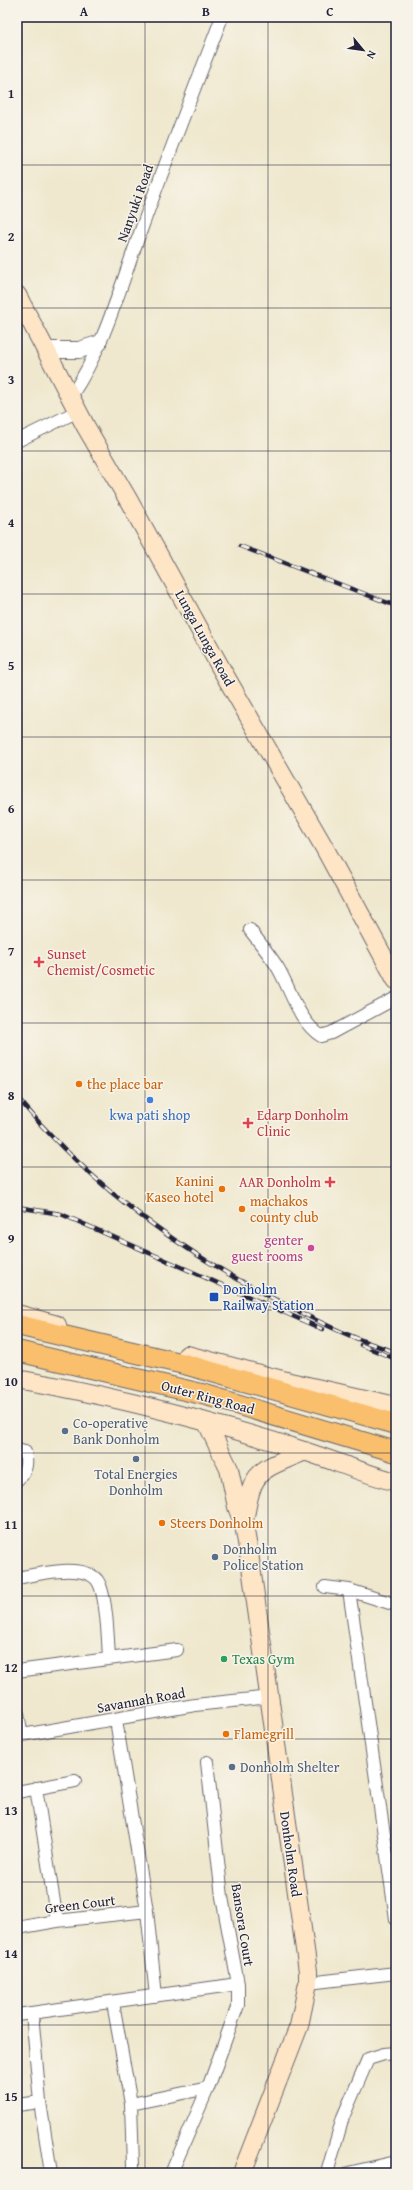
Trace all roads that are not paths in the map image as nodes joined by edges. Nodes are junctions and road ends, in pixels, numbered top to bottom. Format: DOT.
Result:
graph roads {
  1 [pos="222,17"];
  2 [pos="17,295"];
  3 [pos="98,344"];
  4 [pos="47,350"];
  5 [pos="75,403"];
  6 [pos="17,441"];
  7 [pos="250,930"];
  8 [pos="396,980"];
  9 [pos="396,998"];
  10 [pos="17,1314"];
  11 [pos="17,1325"];
  12 [pos="17,1351"];
  13 [pos="17,1379"];
  14 [pos="396,1406"];
  15 [pos="207,1423"];
  16 [pos="396,1424"];
  17 [pos="17,1450"];
  18 [pos="305,1451"];
  19 [pos="396,1452"];
  20 [pos="17,1480"];
  21 [pos="396,1482"];
  22 [pos="244,1525"];
  23 [pos="17,1578"];
  24 [pos="325,1587"];
  25 [pos="349,1590"];
  26 [pos="396,1605"];
  27 [pos="177,1650"];
  28 [pos="109,1659"];
  29 [pos="17,1671"];
  30 [pos="270,1697"];
  31 [pos="17,1709"];
  32 [pos="116,1720"];
  33 [pos="20,1736"];
  34 [pos="207,1762"];
  35 [pos="75,1781"];
  36 [pos="36,1788"];
  37 [pos="17,1792"];
  38 [pos="147,1911"];
  39 [pos="396,1919"];
  40 [pos="57,1921"];
  41 [pos="17,1928"];
  42 [pos="396,1973"];
  43 [pos="308,1983"];
  44 [pos="238,1984"];
  45 [pos="156,1996"];
  46 [pos="113,2003"];
  47 [pos="32,2014"];
  48 [pos="17,2015"];
  49 [pos="396,2053"];
  50 [pos="208,2088"];
  51 [pos="40,2102"];
  52 [pos="131,2104"];
  53 [pos="17,2105"];
  54 [pos="396,2162"];
  55 [pos="133,2166"];
  56 [pos="172,2171"];
  57 [pos="51,2173"];
  58 [pos="242,2173"];
  59 [pos="327,2173"];
  60 [pos="348,2173"];
  1 -- 3 [label="street, Nanyuki Road"];
  2 -- 4 [label="main road, Lunga Lunga Road"];
  3 -- 4 [label="street"];
  3 -- 5 [label="street, Nanyuki Road"];
  4 -- 5 [label="main road, Lunga Lunga Road"];
  5 -- 6 [label="street"];
  5 -- 8 [label="main road, Lunga Lunga Road"];
  7 -- 9 [label="street"];
  10 -- 14 [label="main road"];
  11 -- 16 [label="main road, Outer Ring Road"];
  12 -- 19 [label="main road, Outer Ring Road"];
  13 -- 15 [label="main road, Outer Ring Road"];
  15 -- 18 [label="main road, Outer Ring Road"];
  15 -- 22 [label="main road"];
  17 -- 20 [label="street"];
  18 -- 21 [label="main road, Outer Ring Road"];
  18 -- 22 [label="main road"];
  22 -- 30 [label="main road, Donholm Road"];
  23 -- 28 [label="street"];
  24 -- 25 [label="street"];
  25 -- 26 [label="street"];
  25 -- 39 [label="street"];
  27 -- 28 [label="street"];
  28 -- 29 [label="street"];
  30 -- 32 [label="street, Savannah Road"];
  30 -- 43 [label="main road, Donholm Road"];
  31 -- 33 [label="street"];
  32 -- 33 [label="street, Savannah Road"];
  32 -- 38 [label="street"];
  34 -- 44 [label="street, Bansora Court"];
  35 -- 36 [label="street"];
  36 -- 37 [label="street"];
  36 -- 40 [label="street"];
  38 -- 40 [label="street, Green Court"];
  38 -- 45 [label="street"];
  40 -- 41 [label="street, Green Court"];
  42 -- 43 [label="street"];
  43 -- 58 [label="main road, Donholm Road"];
  44 -- 45 [label="street"];
  44 -- 50 [label="street, Bansora Court"];
  45 -- 46 [label="street"];
  46 -- 47 [label="street"];
  46 -- 52 [label="street"];
  47 -- 48 [label="street"];
  47 -- 51 [label="street"];
  49 -- 59 [label="street"];
  50 -- 52 [label="street"];
  50 -- 56 [label="street, Bansora Court"];
  51 -- 53 [label="street"];
  51 -- 57 [label="street"];
  52 -- 55 [label="street"];
  54 -- 60 [label="street"];
}
